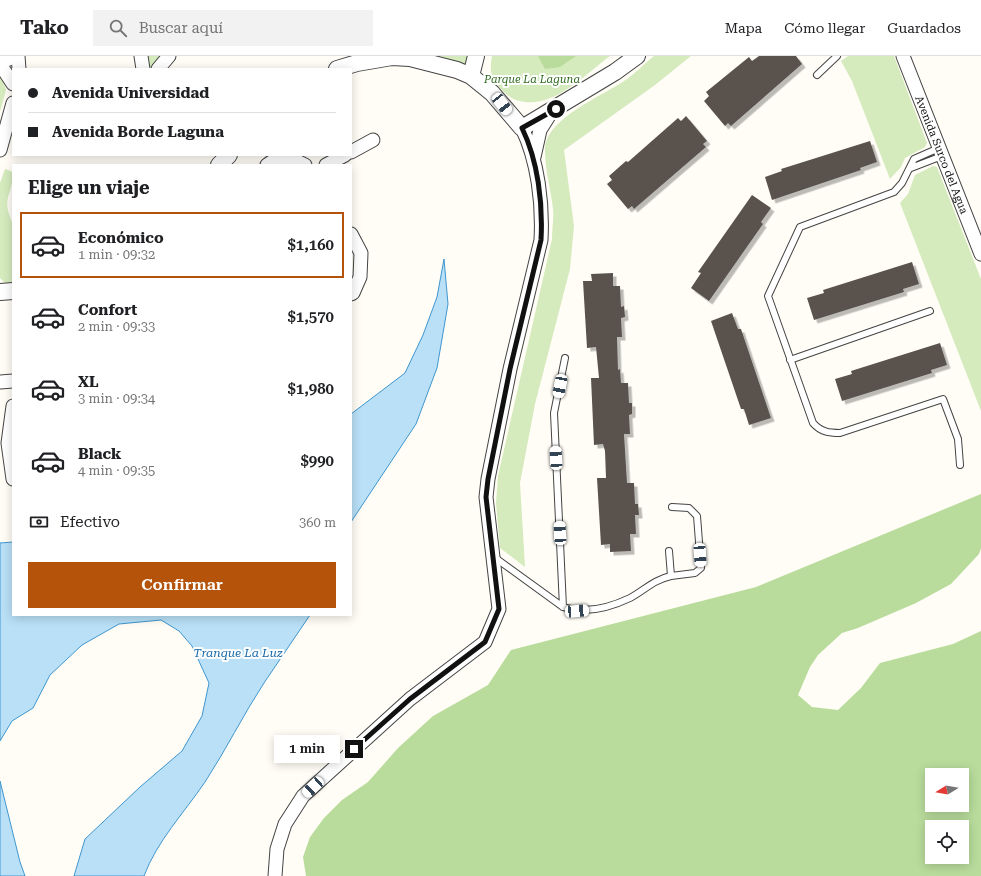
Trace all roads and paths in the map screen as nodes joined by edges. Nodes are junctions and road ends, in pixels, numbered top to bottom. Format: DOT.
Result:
graph roads {
  1 [pos="13,56"];
  2 [pos="18,56"];
  3 [pos="142,56"];
  4 [pos="169,56"];
  5 [pos="476,56"];
  6 [pos="637,56"];
  7 [pos="838,56"];
  8 [pos="903,56"];
  9 [pos="410,57"];
  10 [pos="0,63"];
  11 [pos="19,68"];
  12 [pos="143,68"];
  13 [pos="159,68"];
  14 [pos="341,68"];
  15 [pos="817,75"];
  16 [pos="471,76"];
  17 [pos="12,82"];
  18 [pos="502,104"];
  19 [pos="12,106"];
  20 [pos="553,111"];
  21 [pos="522,128"];
  22 [pos="373,140"];
  23 [pos="0,150"];
  24 [pos="352,151"];
  25 [pos="940,152"];
  26 [pos="228,156"];
  27 [pos="343,156"];
  28 [pos="533,162"];
  29 [pos="220,164"];
  30 [pos="268,164"];
  31 [pos="303,164"];
  32 [pos="328,164"];
  33 [pos="352,236"];
  34 [pos="981,254"];
  35 [pos="352,294"];
  36 [pos="930,311"];
  37 [pos="565,358"];
  38 [pos="790,360"];
  39 [pos="12,381"];
  40 [pos="0,382"];
  41 [pos="12,413"];
  42 [pos="960,465"];
  43 [pos="12,472"];
  44 [pos="672,506"];
  45 [pos="669,551"];
  46 [pos="494,557"];
  47 [pos="671,576"];
  48 [pos="563,607"];
  49 [pos="275,876"];
  1 -- 10 [label="street"];
  2 -- 11 [label="street"];
  3 -- 12 [label="street"];
  4 -- 13 [label="street"];
  5 -- 16 [label="street"];
  6 -- 20 [label="street"];
  7 -- 15 [label="lane"];
  8 -- 25 [label="street, Avenida Surco del Agua"];
  9 -- 14 [label="street"];
  9 -- 16 [label="street"];
  10 -- 17 [label="street"];
  16 -- 18 [label="street"];
  18 -- 20 [label="street"];
  18 -- 21 [label="street"];
  19 -- 23 [label="street"];
  20 -- 21 [label="street"];
  20 -- 28 [label="street"];
  21 -- 28 [label="street"];
  22 -- 24 [label="street"];
  25 -- 34 [label="street, Avenida Surco del Agua"];
  25 -- 38 [label="lane"];
  26 -- 29 [label="street"];
  27 -- 32 [label="street"];
  28 -- 46 [label="street"];
  30 -- 31 [label="street"];
  33 -- 35 [label="street"];
  36 -- 38 [label="lane"];
  37 -- 48 [label="lane"];
  38 -- 42 [label="lane"];
  39 -- 40 [label="street"];
  41 -- 43 [label="street"];
  44 -- 47 [label="lane"];
  45 -- 47 [label="lane"];
  46 -- 48 [label="lane"];
  46 -- 49 [label="street"];
  47 -- 48 [label="lane"];
}
